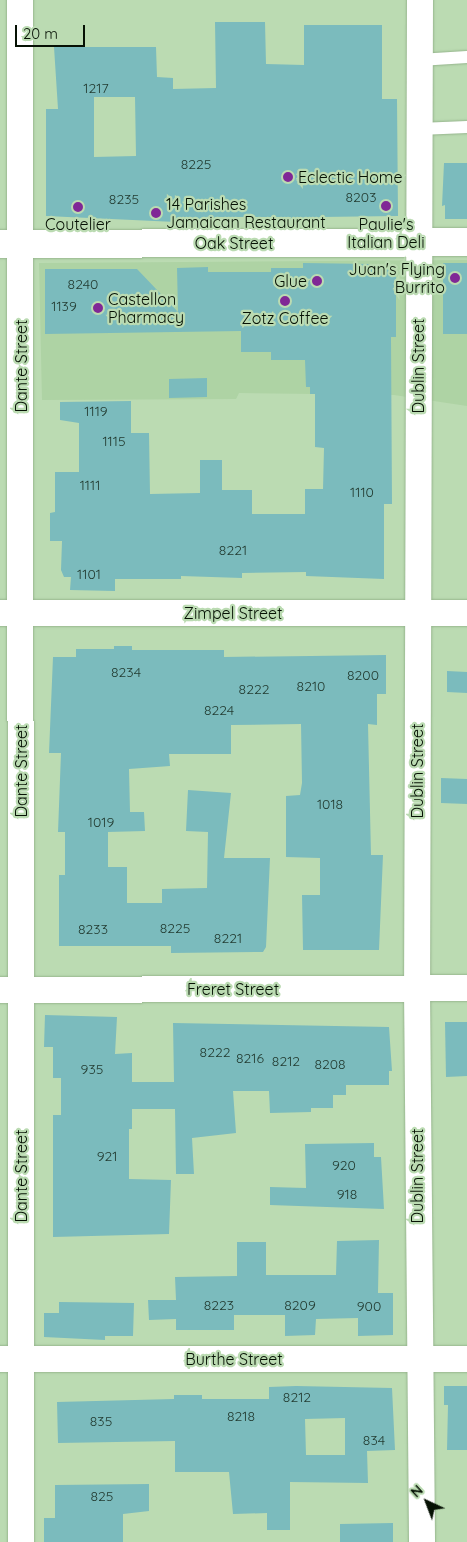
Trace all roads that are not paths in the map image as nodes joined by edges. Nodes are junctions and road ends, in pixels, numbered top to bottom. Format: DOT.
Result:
graph roads {
  1 [pos="20,0"];
  2 [pos="420,0"];
  3 [pos="467,58"];
  4 [pos="420,60"];
  5 [pos="467,127"];
  6 [pos="419,129"];
  7 [pos="467,242"];
  8 [pos="419,243"];
  9 [pos="10,244"];
  10 [pos="11,613"];
  11 [pos="418,613"];
  12 [pos="467,613"];
  13 [pos="416,988"];
  14 [pos="467,988"];
  15 [pos="10,990"];
  16 [pos="11,1359"];
  17 [pos="418,1359"];
  18 [pos="467,1359"];
  19 [pos="22,1542"];
  20 [pos="422,1542"];
  1 -- 9 [label="street, Dante Street"];
  2 -- 4 [label="street, Dublin Street"];
  3 -- 4 [label="lane"];
  4 -- 6 [label="street, Dublin Street"];
  5 -- 6 [label="lane"];
  6 -- 8 [label="street, Dublin Street"];
  7 -- 8 [label="main road, Oak Street"];
  8 -- 9 [label="main road, Oak Street"];
  8 -- 11 [label="street, Dublin Street"];
  9 -- 10 [label="street, Dante Street"];
  10 -- 11 [label="street, Zimpel Street"];
  10 -- 15 [label="street, Dante Street"];
  11 -- 12 [label="street, Zimpel Street"];
  11 -- 13 [label="street, Dublin Street"];
  13 -- 14 [label="street, Freret Street"];
  13 -- 15 [label="street, Freret Street"];
  13 -- 17 [label="street, Dublin Street"];
  15 -- 16 [label="street, Dante Street"];
  16 -- 17 [label="street, Burthe Street"];
  16 -- 19 [label="street, Dante Street"];
  17 -- 18 [label="street, Burthe Street"];
  17 -- 20 [label="street, Dublin Street"];
}
